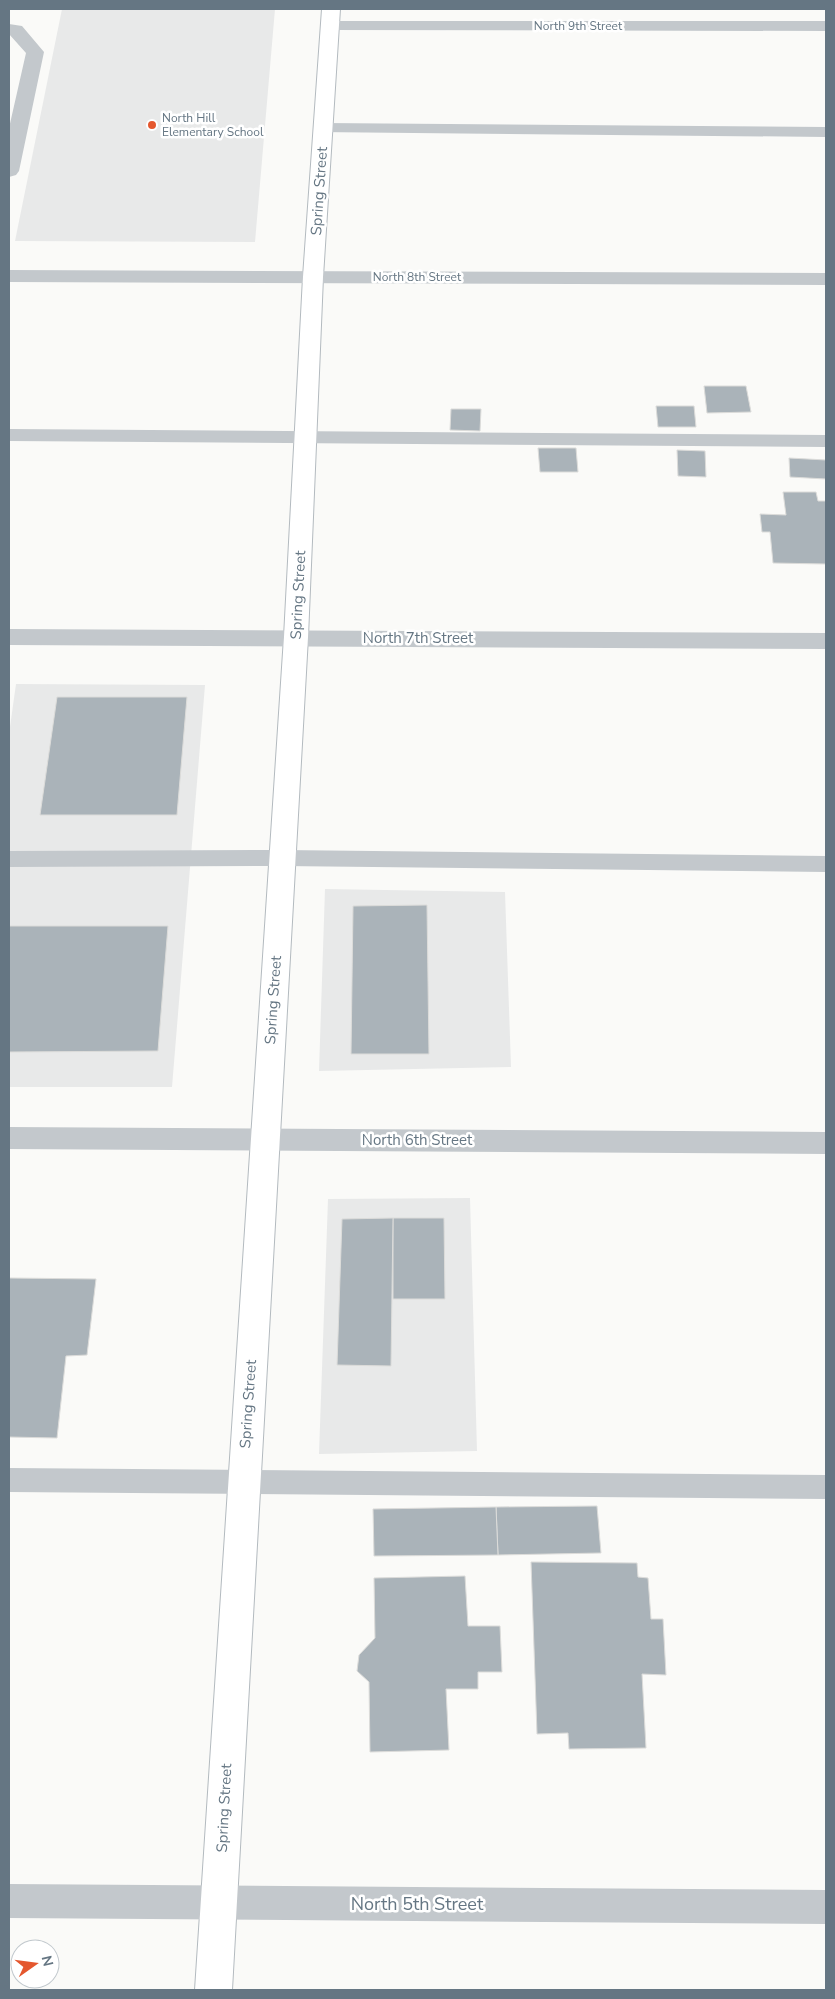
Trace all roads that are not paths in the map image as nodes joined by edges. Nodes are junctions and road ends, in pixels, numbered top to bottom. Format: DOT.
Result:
graph roads {
  1 [pos="331,17"];
  2 [pos="826,26"];
  3 [pos="13,30"];
  4 [pos="324,128"];
  5 [pos="14,129"];
  6 [pos="826,132"];
  7 [pos="9,171"];
  8 [pos="9,276"];
  9 [pos="313,277"];
  10 [pos="826,279"];
  11 [pos="9,435"];
  12 [pos="306,438"];
  13 [pos="826,441"];
  14 [pos="9,637"];
  15 [pos="296,637"];
  16 [pos="826,641"];
  17 [pos="282,858"];
  18 [pos="9,859"];
  19 [pos="826,864"];
  20 [pos="9,1138"];
  21 [pos="265,1140"];
  22 [pos="826,1143"];
  23 [pos="9,1480"];
  24 [pos="243,1484"];
  25 [pos="826,1487"];
  26 [pos="9,1901"];
  27 [pos="218,1903"];
  28 [pos="826,1907"];
  29 [pos="213,1990"];
  1 -- 2 [label="street, North 9th Street"];
  1 -- 4 [label="main road, Spring Street"];
  3 -- 5 [label="street"];
  4 -- 6 [label="lane"];
  4 -- 9 [label="main road, Spring Street"];
  5 -- 7 [label="street"];
  8 -- 9 [label="street, North 8th Street"];
  9 -- 10 [label="street, North 8th Street"];
  9 -- 12 [label="main road, Spring Street"];
  11 -- 12 [label="lane"];
  12 -- 13 [label="lane"];
  12 -- 15 [label="main road, Spring Street"];
  14 -- 15 [label="street, North 7th Street"];
  15 -- 16 [label="street, North 7th Street"];
  15 -- 17 [label="main road, Spring Street"];
  17 -- 18 [label="lane"];
  17 -- 19 [label="lane"];
  17 -- 21 [label="main road, Spring Street"];
  20 -- 21 [label="street, North 6th Street"];
  21 -- 22 [label="street, North 6th Street"];
  21 -- 24 [label="main road, Spring Street"];
  23 -- 24 [label="lane"];
  24 -- 25 [label="lane"];
  24 -- 27 [label="main road, Spring Street"];
  26 -- 27 [label="street, North 5th Street"];
  27 -- 28 [label="street, North 5th Street"];
  27 -- 29 [label="main road, Spring Street"];
}
